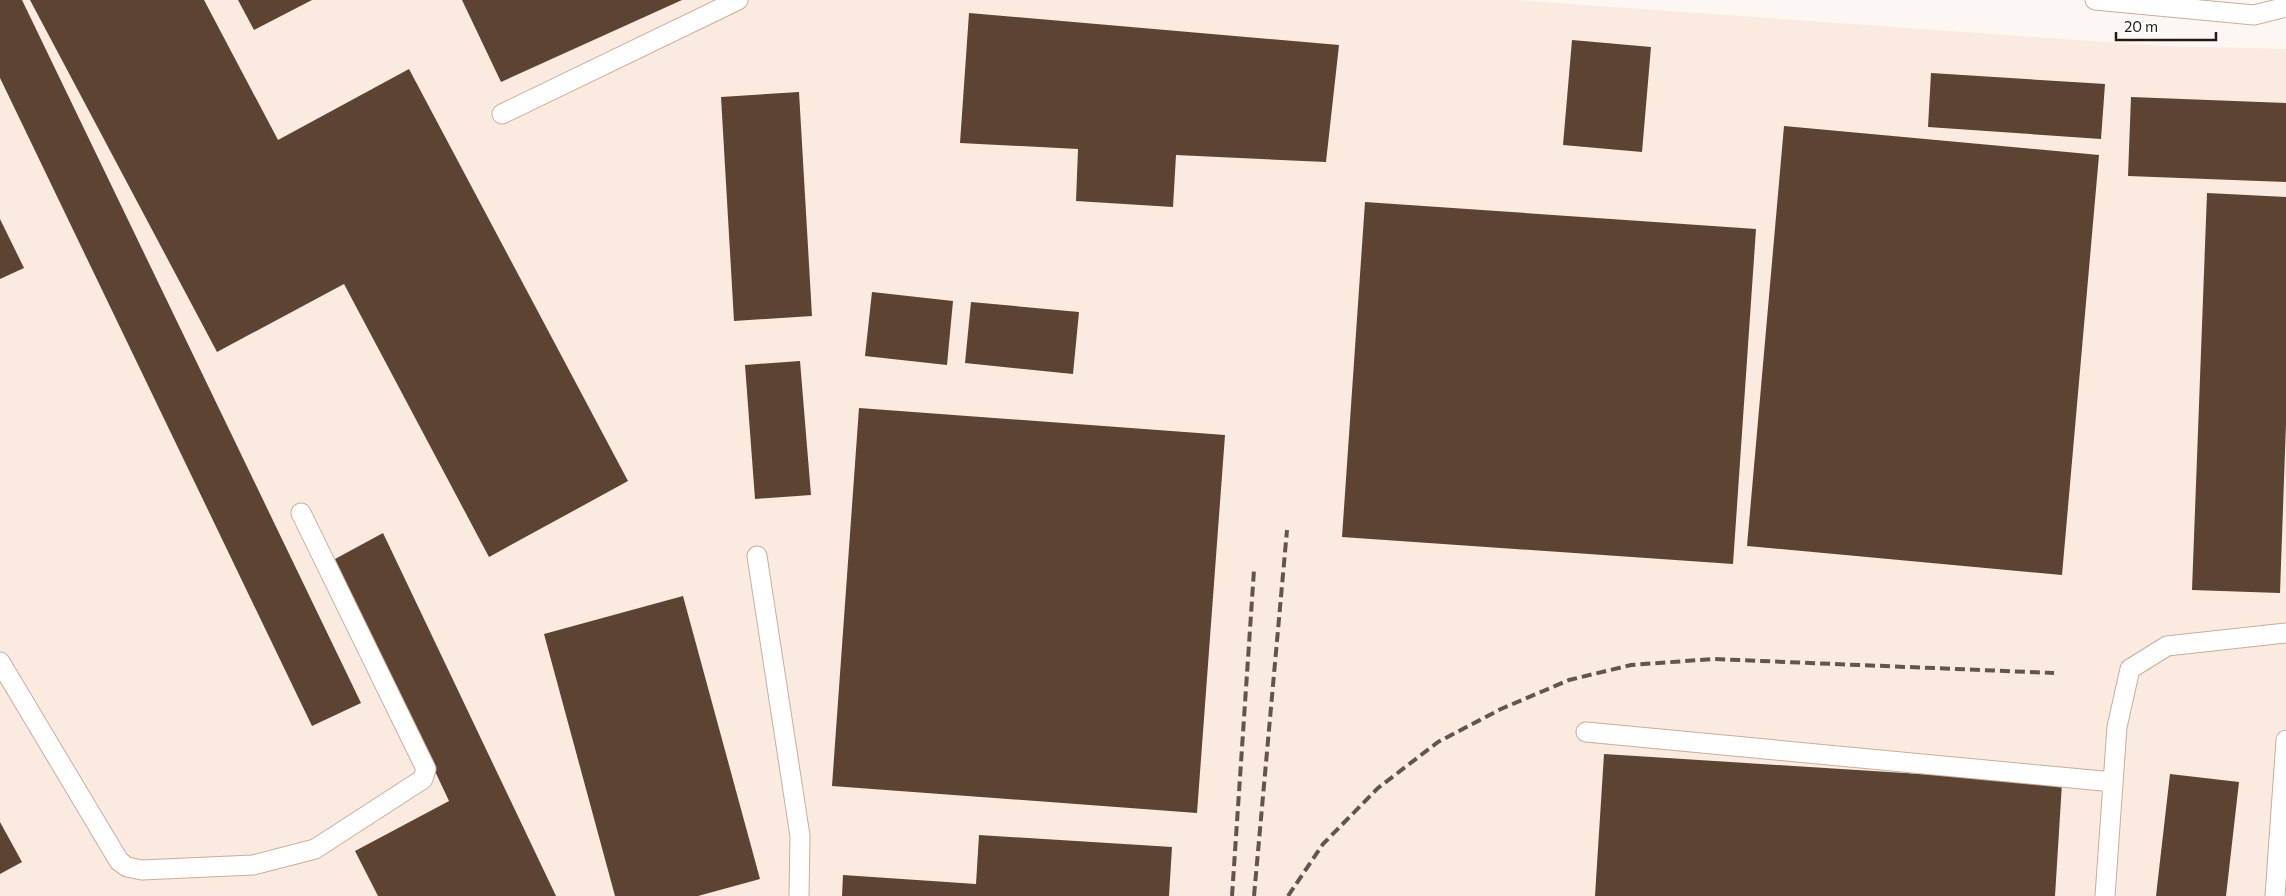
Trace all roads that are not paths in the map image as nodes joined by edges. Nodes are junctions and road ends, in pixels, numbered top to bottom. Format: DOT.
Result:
graph roads {
  1 [pos="738,0"];
  2 [pos="2095,0"];
  3 [pos="2286,8"];
  4 [pos="502,114"];
  5 [pos="301,514"];
  6 [pos="757,556"];
  7 [pos="2286,633"];
  8 [pos="0,662"];
  9 [pos="1586,732"];
  10 [pos="2286,740"];
  11 [pos="2113,782"];
  12 [pos="799,896"];
  13 [pos="2105,896"];
  14 [pos="2275,896"];
  1 -- 4 [label="lane"];
  2 -- 3 [label="lane"];
  5 -- 8 [label="lane"];
  6 -- 12 [label="lane"];
  7 -- 11 [label="lane"];
  9 -- 11 [label="lane"];
  10 -- 14 [label="lane"];
  11 -- 13 [label="lane"];
}
